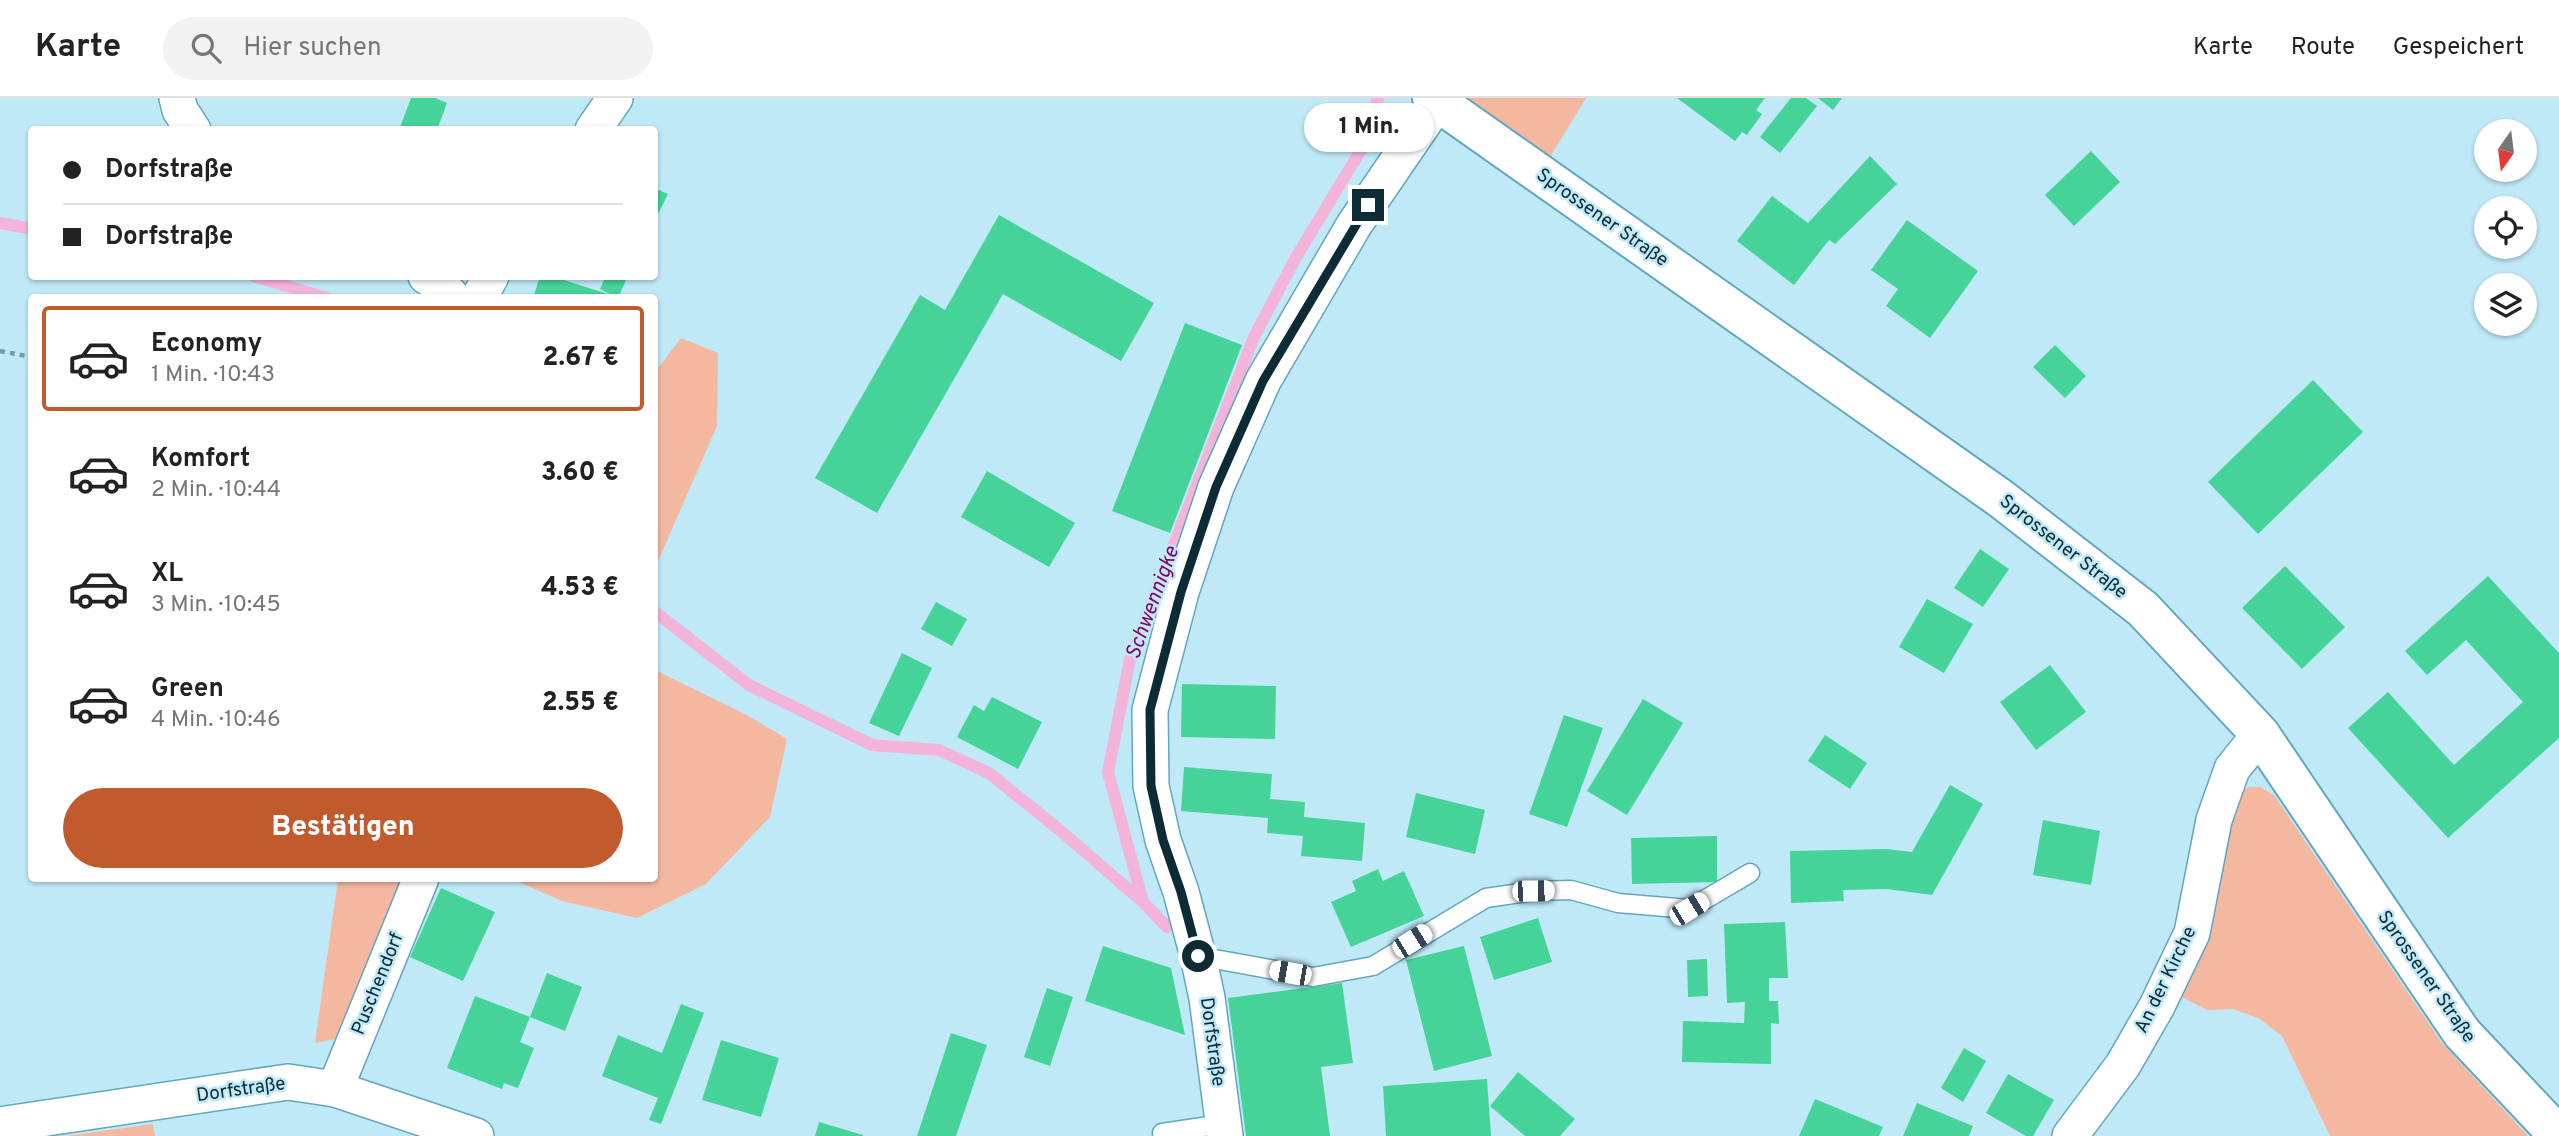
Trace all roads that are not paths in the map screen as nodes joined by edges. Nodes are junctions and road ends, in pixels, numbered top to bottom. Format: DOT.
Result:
graph roads {
  1 [pos="177,98"];
  2 [pos="615,98"];
  3 [pos="1435,100"];
  4 [pos="190,126"];
  5 [pos="596,126"];
  6 [pos="432,280"];
  7 [pos="449,294"];
  8 [pos="2260,734"];
  9 [pos="1750,873"];
  10 [pos="419,882"];
  11 [pos="1198,956"];
  12 [pos="335,1089"];
  13 [pos="0,1125"];
  14 [pos="1224,1130"];
  15 [pos="1162,1133"];
  16 [pos="476,1136"];
  17 [pos="2070,1136"];
  18 [pos="2559,1136"];
  1 -- 4 [label="street"];
  2 -- 5 [label="street"];
  3 -- 8 [label="street, Sprossener Straße"];
  3 -- 11 [label="street, Dorfstraße"];
  6 -- 7 [label="street"];
  8 -- 17 [label="street, An der Kirche"];
  8 -- 18 [label="street, Sprossener Straße"];
  9 -- 11 [label="lane"];
  10 -- 12 [label="street, Puschendorf"];
  11 -- 14 [label="street, Dorfstraße"];
  12 -- 13 [label="street, Dorfstraße"];
  12 -- 16 [label="street, Dorfstraße"];
  14 -- 15 [label="lane"];
}
